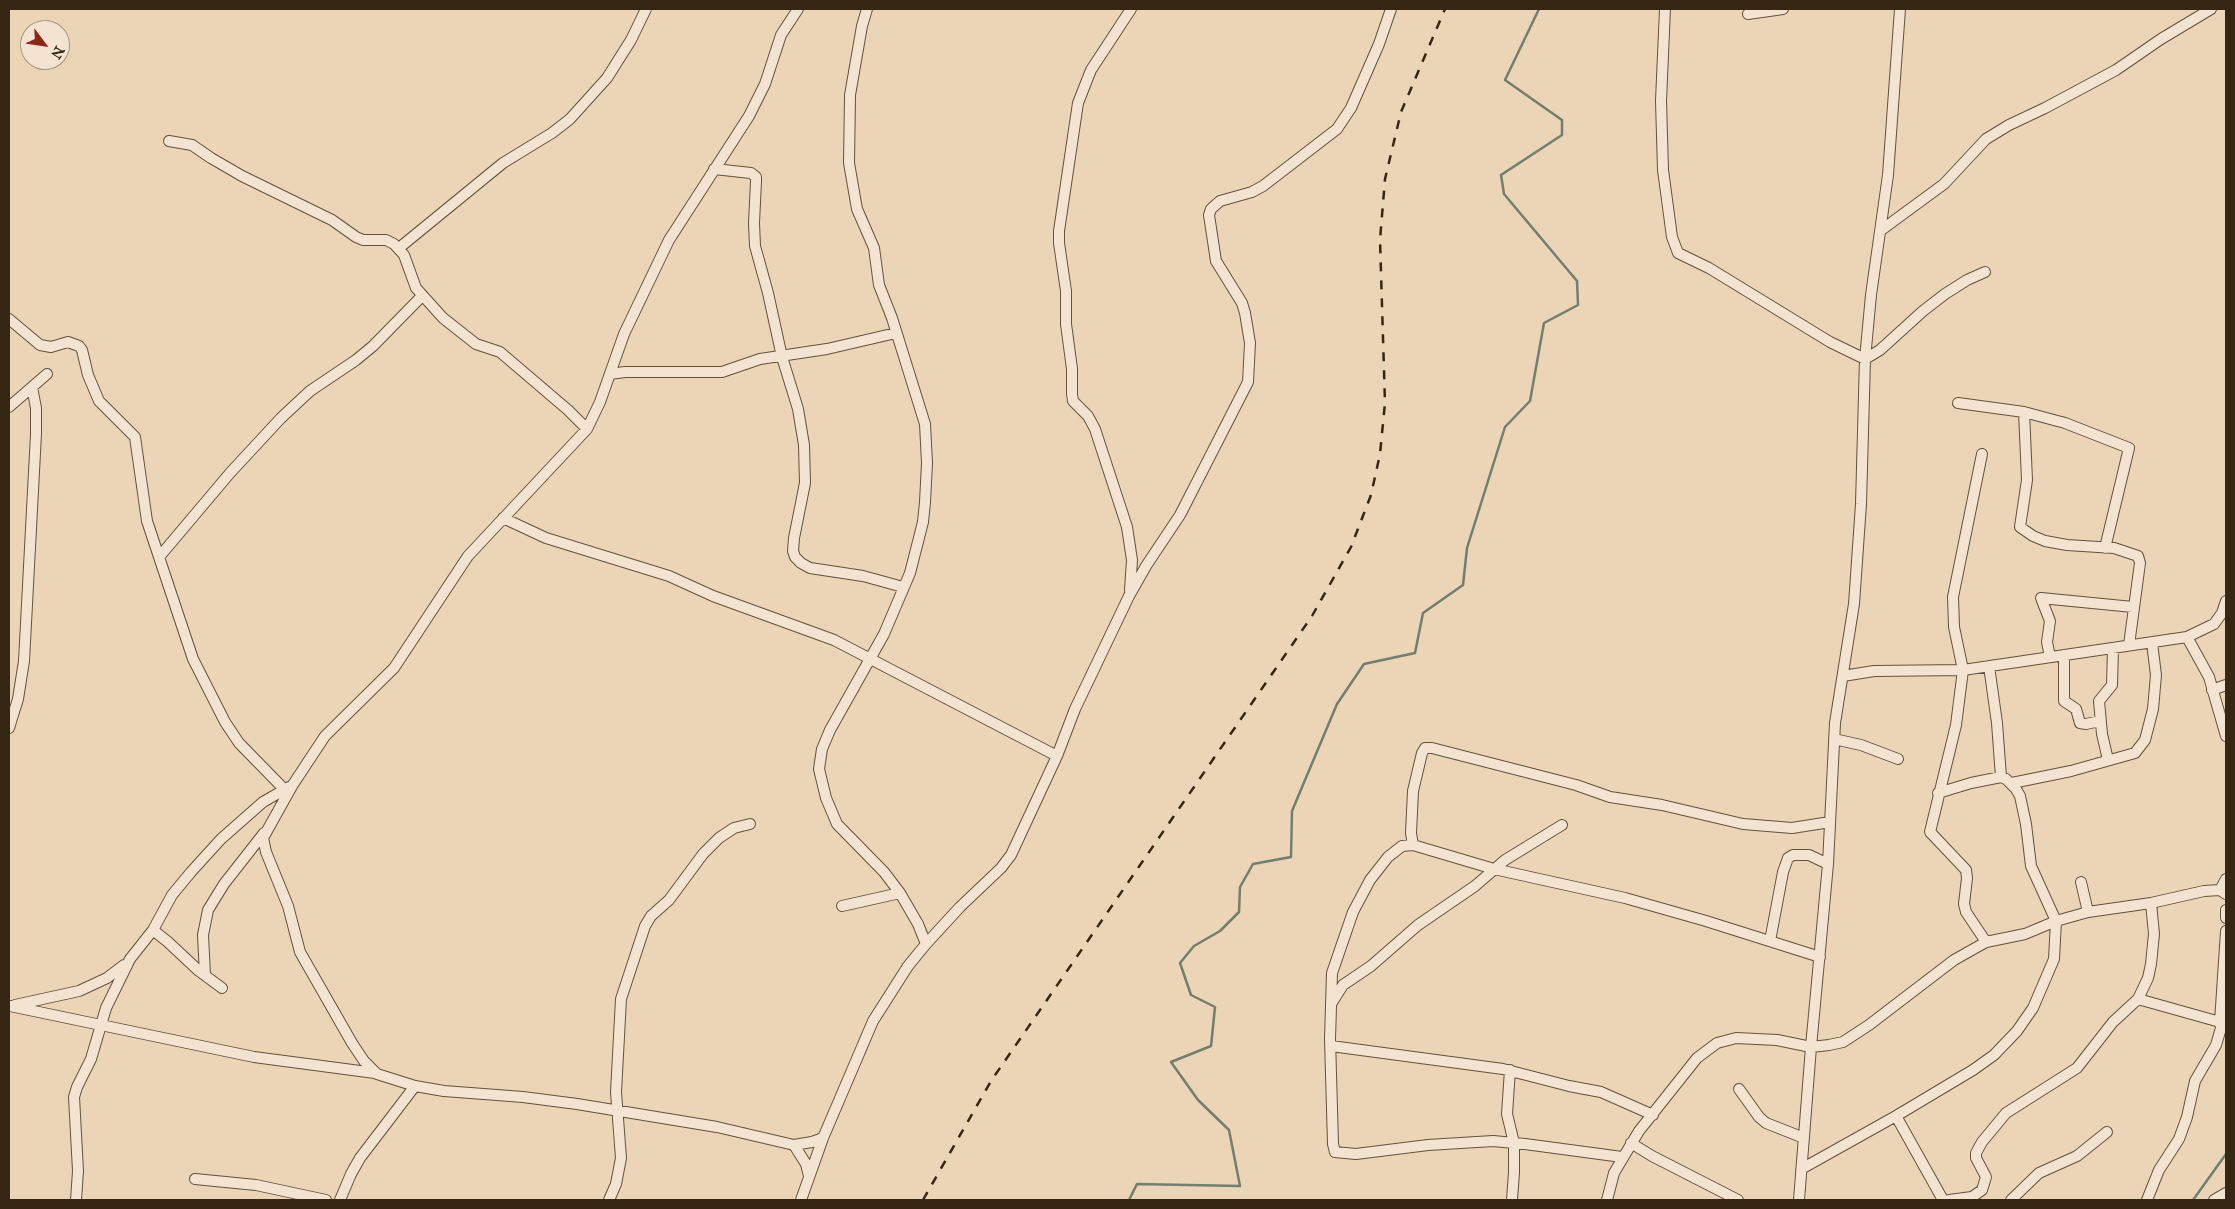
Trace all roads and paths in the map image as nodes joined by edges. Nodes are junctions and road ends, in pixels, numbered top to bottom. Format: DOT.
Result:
graph roads {
  1 [pos="646,9"];
  2 [pos="798,9"];
  3 [pos="867,9"];
  4 [pos="1131,9"];
  5 [pos="1391,9"];
  6 [pos="1665,9"];
  7 [pos="1783,9"];
  8 [pos="1900,9"];
  9 [pos="2211,9"];
  10 [pos="1748,14"];
  11 [pos="169,141"];
  12 [pos="714,169"];
  13 [pos="1880,230"];
  14 [pos="399,248"];
  15 [pos="1985,272"];
  16 [pos="422,296"];
  17 [pos="9,320"];
  18 [pos="896,333"];
  19 [pos="782,357"];
  20 [pos="1865,359"];
  21 [pos="48,374"];
  22 [pos="610,374"];
  23 [pos="32,387"];
  24 [pos="1958,403"];
  25 [pos="9,407"];
  26 [pos="2024,412"];
  27 [pos="586,429"];
  28 [pos="1982,454"];
  29 [pos="503,518"];
  30 [pos="2105,548"];
  31 [pos="160,556"];
  32 [pos="903,587"];
  33 [pos="1129,596"];
  34 [pos="2226,601"];
  35 [pos="2133,608"];
  36 [pos="2187,637"];
  37 [pos="2152,643"];
  38 [pos="2129,645"];
  39 [pos="2113,648"];
  40 [pos="2064,655"];
  41 [pos="2050,656"];
  42 [pos="869,658"];
  43 [pos="1989,666"];
  44 [pos="1963,670"];
  45 [pos="1843,676"];
  46 [pos="2226,685"];
  47 [pos="2212,690"];
  48 [pos="2100,721"];
  49 [pos="9,728"];
  50 [pos="2226,736"];
  51 [pos="1834,739"];
  52 [pos="1057,756"];
  53 [pos="1898,759"];
  54 [pos="2108,760"];
  55 [pos="2001,777"];
  56 [pos="2012,783"];
  57 [pos="288,788"];
  58 [pos="1938,793"];
  59 [pos="1830,822"];
  60 [pos="750,824"];
  61 [pos="1562,825"];
  62 [pos="264,833"];
  63 [pos="1413,845"];
  64 [pos="1828,864"];
  65 [pos="1494,869"];
  66 [pos="2226,879"];
  67 [pos="2081,882"];
  68 [pos="2223,892"];
  69 [pos="900,893"];
  70 [pos="2151,903"];
  71 [pos="842,906"];
  72 [pos="2226,910"];
  73 [pos="2088,912"];
  74 [pos="2226,918"];
  75 [pos="2056,921"];
  76 [pos="153,930"];
  77 [pos="2226,931"];
  78 [pos="1770,941"];
  79 [pos="1986,942"];
  80 [pos="926,944"];
  81 [pos="1820,957"];
  82 [pos="130,958"];
  83 [pos="205,975"];
  84 [pos="222,988"];
  85 [pos="2138,999"];
  86 [pos="10,1006"];
  87 [pos="1330,1006"];
  88 [pos="2220,1022"];
  89 [pos="100,1024"];
  90 [pos="1330,1046"];
  91 [pos="1810,1046"];
  92 [pos="1510,1070"];
  93 [pos="377,1074"];
  94 [pos="415,1086"];
  95 [pos="1740,1089"];
  96 [pos="617,1112"];
  97 [pos="1653,1115"];
  98 [pos="1896,1116"];
  99 [pos="2107,1132"];
  100 [pos="823,1138"];
  101 [pos="1804,1138"];
  102 [pos="1514,1143"];
  103 [pos="1631,1143"];
  104 [pos="794,1145"];
  105 [pos="1622,1157"];
  106 [pos="1803,1168"];
  107 [pos="809,1176"];
  108 [pos="194,1180"];
  109 [pos="2226,1193"];
  110 [pos="1973,1199"];
  111 [pos="76,1200"];
  112 [pos="326,1200"];
  113 [pos="340,1200"];
  114 [pos="609,1200"];
  115 [pos="801,1200"];
  116 [pos="1512,1200"];
  117 [pos="1607,1200"];
  118 [pos="1738,1200"];
  119 [pos="1799,1200"];
  120 [pos="1943,1200"];
  121 [pos="1949,1200"];
  122 [pos="2011,1200"];
  123 [pos="2147,1200"];
  124 [pos="2214,1200"];
  1 -- 14 [label="street"];
  2 -- 12 [label="street"];
  3 -- 18 [label="street"];
  4 -- 33 [label="street"];
  5 -- 33 [label="street"];
  6 -- 20 [label="street"];
  7 -- 10 [label="street"];
  8 -- 13 [label="street"];
  9 -- 13 [label="street"];
  11 -- 14 [label="street"];
  12 -- 19 [label="street"];
  12 -- 22 [label="street"];
  13 -- 20 [label="street"];
  14 -- 16 [label="street"];
  15 -- 20 [label="street"];
  16 -- 27 [label="street"];
  16 -- 31 [label="street"];
  17 -- 31 [label="street"];
  18 -- 19 [label="street"];
  18 -- 32 [label="street"];
  19 -- 22 [label="street"];
  19 -- 32 [label="street"];
  20 -- 45 [label="street"];
  21 -- 23 [label="street"];
  22 -- 27 [label="street"];
  23 -- 25 [label="street"];
  23 -- 49 [label="street"];
  24 -- 26 [label="street"];
  26 -- 30 [label="street"];
  26 -- 30 [label="street"];
  27 -- 29 [label="street"];
  28 -- 44 [label="street"];
  29 -- 42 [label="street"];
  29 -- 57 [label="street"];
  30 -- 35 [label="street"];
  31 -- 57 [label="street"];
  32 -- 42 [label="street"];
  33 -- 52 [label="street"];
  34 -- 36 [label="street"];
  35 -- 38 [label="street"];
  35 -- 41 [label="street"];
  36 -- 37 [label="street"];
  36 -- 47 [label="street"];
  37 -- 38 [label="street"];
  37 -- 54 [label="street"];
  38 -- 39 [label="street"];
  39 -- 40 [label="street"];
  39 -- 48 [label="street"];
  40 -- 41 [label="street"];
  40 -- 48 [label="street"];
  41 -- 43 [label="street"];
  42 -- 52 [label="street"];
  42 -- 69 [label="street"];
  43 -- 44 [label="street"];
  43 -- 55 [label="street"];
  44 -- 45 [label="street"];
  44 -- 58 [label="street"];
  45 -- 51 [label="street"];
  46 -- 47 [label="street"];
  47 -- 50 [label="street"];
  48 -- 54 [label="street"];
  51 -- 53 [label="street"];
  51 -- 59 [label="street"];
  52 -- 80 [label="street"];
  54 -- 56 [label="street"];
  55 -- 56 [label="street"];
  55 -- 58 [label="street"];
  56 -- 75 [label="street"];
  57 -- 62 [label="street"];
  57 -- 76 [label="street"];
  58 -- 79 [label="street"];
  59 -- 63 [label="street"];
  59 -- 64 [label="street"];
  60 -- 96 [label="street"];
  61 -- 65 [label="street"];
  62 -- 83 [label="street"];
  62 -- 93 [label="street"];
  63 -- 65 [label="street"];
  63 -- 87 [label="street"];
  64 -- 78 [label="street"];
  64 -- 81 [label="street"];
  65 -- 78 [label="street"];
  65 -- 87 [label="street"];
  66 -- 68 [label="street"];
  67 -- 73 [label="street"];
  68 -- 70 [label="street"];
  69 -- 71 [label="street"];
  69 -- 80 [label="street"];
  70 -- 73 [label="street"];
  70 -- 85 [label="street"];
  72 -- 74 [label="street"];
  73 -- 75 [label="street"];
  75 -- 79 [label="street"];
  75 -- 98 [label="street"];
  76 -- 82 [label="street"];
  76 -- 83 [label="street"];
  77 -- 88 [label="street"];
  78 -- 81 [label="street"];
  79 -- 91 [label="street"];
  80 -- 100 [label="street"];
  81 -- 91 [label="street"];
  82 -- 86 [label="street"];
  82 -- 89 [label="street"];
  83 -- 84 [label="street"];
  85 -- 88 [label="street"];
  85 -- 110 [label="street"];
  86 -- 89 [label="street"];
  87 -- 90 [label="street"];
  88 -- 123 [label="street"];
  89 -- 93 [label="street"];
  89 -- 111 [label="street"];
  90 -- 92 [label="street"];
  90 -- 102 [label="street"];
  91 -- 97 [label="street"];
  91 -- 101 [label="street"];
  92 -- 97 [label="street"];
  92 -- 102 [label="street"];
  93 -- 94 [label="street"];
  94 -- 96 [label="street"];
  94 -- 113 [label="street"];
  95 -- 101 [label="street"];
  96 -- 104 [label="street"];
  96 -- 114 [label="street"];
  97 -- 103 [label="street"];
  98 -- 106 [label="street"];
  98 -- 120 [label="street"];
  99 -- 122 [label="street"];
  100 -- 104 [label="street"];
  100 -- 107 [label="street"];
  101 -- 106 [label="street"];
  102 -- 105 [label="street"];
  102 -- 116 [label="street"];
  103 -- 105 [label="street"];
  103 -- 118 [label="street"];
  104 -- 107 [label="street"];
  105 -- 117 [label="street"];
  106 -- 119 [label="street"];
  107 -- 115 [label="street"];
  108 -- 112 [label="street"];
  109 -- 124 [label="street"];
  110 -- 121 [label="street"];
}
